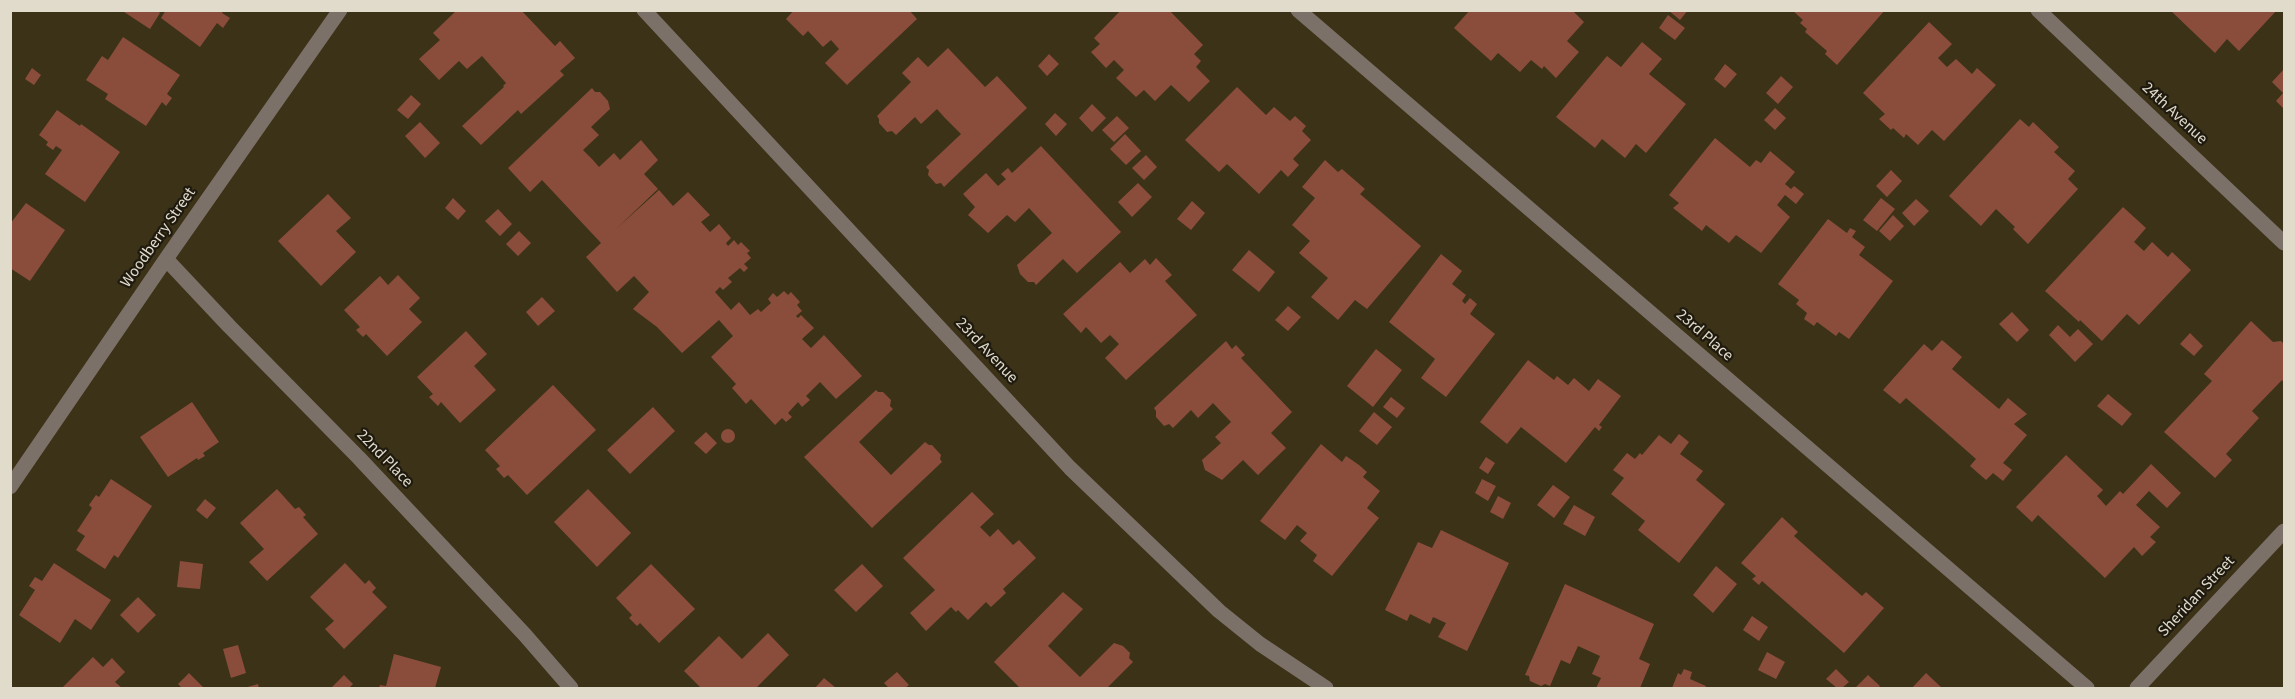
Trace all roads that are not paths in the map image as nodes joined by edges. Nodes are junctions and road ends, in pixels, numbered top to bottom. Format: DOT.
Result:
graph roads {
  1 [pos="340,10"];
  2 [pos="644,10"];
  3 [pos="1298,10"];
  4 [pos="2038,10"];
  5 [pos="2284,243"];
  6 [pos="166,259"];
  7 [pos="10,487"];
  8 [pos="2284,531"];
  9 [pos="571,688"];
  10 [pos="1326,688"];
  11 [pos="2087,688"];
  12 [pos="2137,688"];
  1 -- 6 [label="street, Woodberry Street"];
  2 -- 10 [label="street, 23rd Avenue"];
  3 -- 11 [label="street, 23rd Place"];
  4 -- 5 [label="street, 24th Avenue"];
  6 -- 7 [label="street, Woodberry Street"];
  6 -- 9 [label="street, 22nd Place"];
  8 -- 12 [label="street, Sheridan Street"];
}
